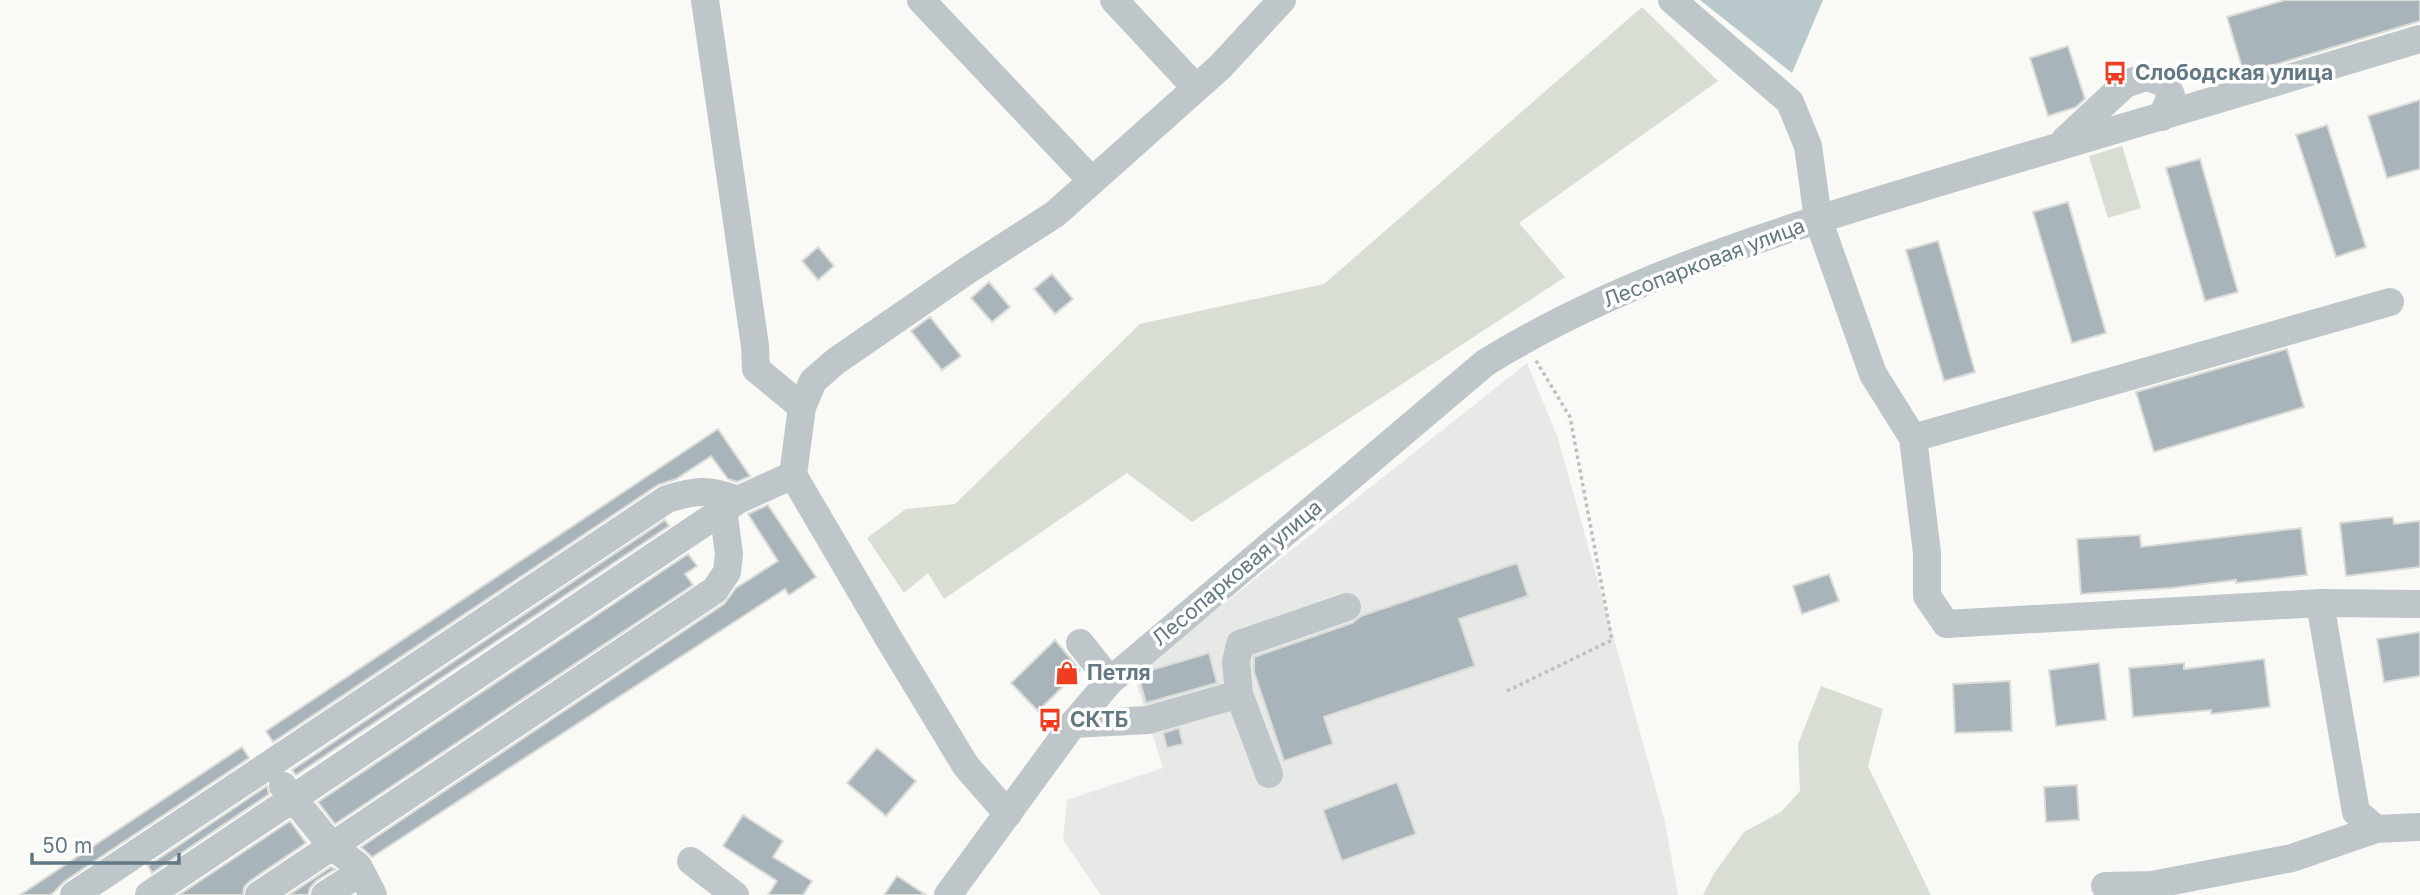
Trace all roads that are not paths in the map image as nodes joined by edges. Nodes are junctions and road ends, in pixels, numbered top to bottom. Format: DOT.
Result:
graph roads {
  1 [pos="705,0"];
  2 [pos="921,0"];
  3 [pos="1114,0"];
  4 [pos="1282,0"];
  5 [pos="1672,0"];
  6 [pos="2420,38"];
  7 [pos="1196,88"];
  8 [pos="2162,117"];
  9 [pos="2057,147"];
  10 [pos="1092,181"];
  11 [pos="1818,219"];
  12 [pos="2390,302"];
  13 [pos="802,407"];
  14 [pos="1913,438"];
  15 [pos="793,475"];
  16 [pos="730,504"];
  17 [pos="2320,603"];
  18 [pos="2420,604"];
  19 [pos="1347,607"];
  20 [pos="1080,643"];
  21 [pos="1110,681"];
  22 [pos="1239,694"];
  23 [pos="1073,724"];
  24 [pos="270,766"];
  25 [pos="1269,774"];
  26 [pos="292,799"];
  27 [pos="1008,814"];
  28 [pos="2420,827"];
  29 [pos="2376,829"];
  30 [pos="332,846"];
  31 [pos="691,861"];
  32 [pos="367,883"];
  33 [pos="2105,886"];
  34 [pos="74,895"];
  35 [pos="149,895"];
  36 [pos="260,895"];
  37 [pos="326,895"];
  38 [pos="735,895"];
  39 [pos="948,895"];
  1 -- 13 [label="street"];
  2 -- 10 [label="street"];
  3 -- 7 [label="street"];
  4 -- 7 [label="street"];
  5 -- 11 [label="street"];
  6 -- 8 [label="street, Лесопарковая улица"];
  7 -- 10 [label="street"];
  8 -- 9 [label="street, Лесопарковая улица"];
  8 -- 9 [label="street"];
  9 -- 11 [label="street, Лесопарковая улица"];
  10 -- 13 [label="street"];
  11 -- 14 [label="street"];
  11 -- 21 [label="street, Лесопарковая улица"];
  12 -- 14 [label="street"];
  13 -- 15 [label="street"];
  14 -- 17 [label="street"];
  15 -- 16 [label="street"];
  15 -- 27 [label="street"];
  16 -- 24 [label="street"];
  16 -- 26 [label="street"];
  16 -- 30 [label="street"];
  17 -- 18 [label="street"];
  17 -- 29 [label="street"];
  19 -- 22 [label="street"];
  20 -- 21 [label="street"];
  21 -- 23 [label="street, Лесопарковая улица"];
  22 -- 23 [label="street"];
  22 -- 25 [label="street"];
  23 -- 27 [label="street, Лесопарковая улица"];
  24 -- 26 [label="street"];
  24 -- 34 [label="street"];
  26 -- 30 [label="street"];
  26 -- 35 [label="street"];
  27 -- 39 [label="street, Лесопарковая улица"];
  28 -- 29 [label="street"];
  29 -- 33 [label="street"];
  30 -- 32 [label="street"];
  30 -- 36 [label="street"];
  31 -- 38 [label="street"];
  32 -- 37 [label="street"];
}
